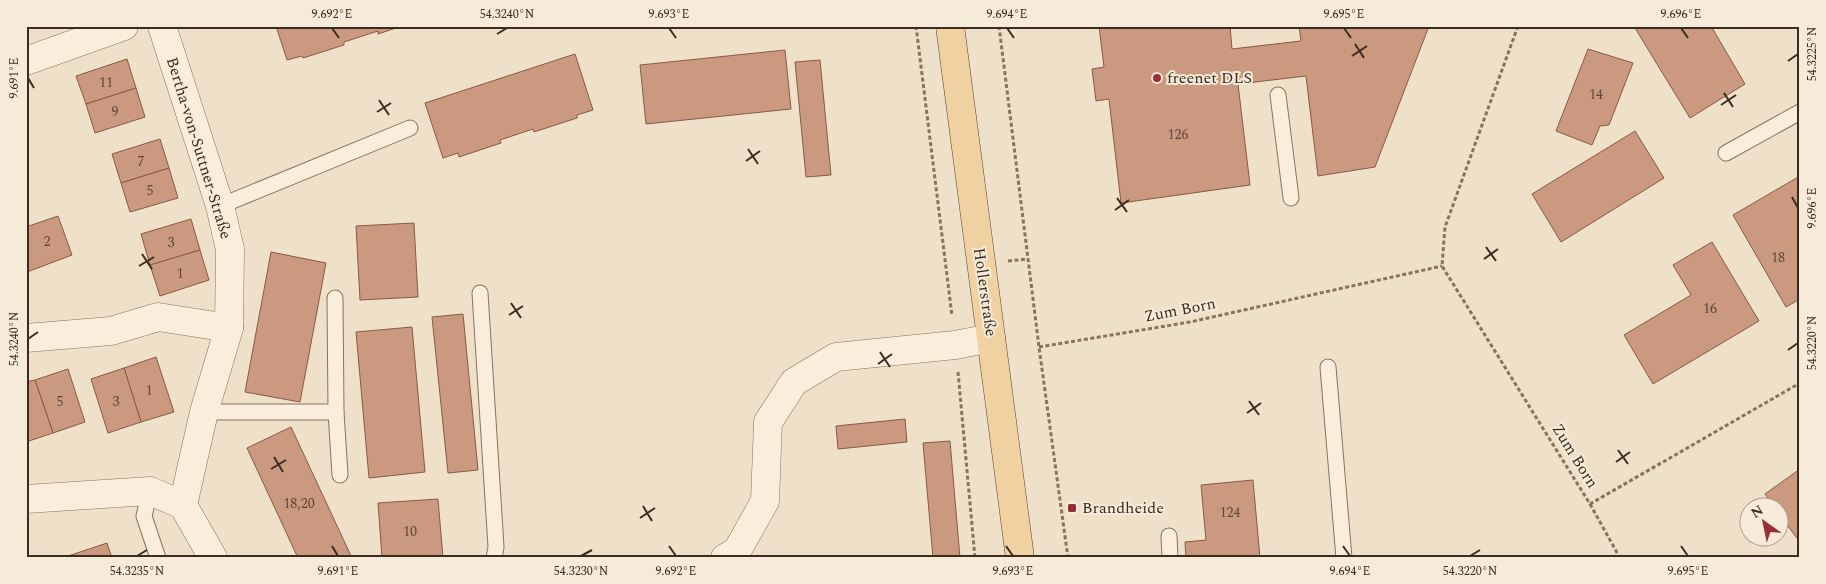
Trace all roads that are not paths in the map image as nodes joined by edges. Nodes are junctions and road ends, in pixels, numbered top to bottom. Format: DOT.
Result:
graph roads {
  1 [pos="124,26"];
  2 [pos="162,26"];
  3 [pos="950,26"];
  4 [pos="26,61"];
  5 [pos="1278,95"];
  6 [pos="1800,112"];
  7 [pos="410,128"];
  8 [pos="1726,153"];
  9 [pos="1292,198"];
  10 [pos="220,206"];
  11 [pos="480,293"];
  12 [pos="335,298"];
  13 [pos="229,328"];
  14 [pos="26,338"];
  15 [pos="991,338"];
  16 [pos="1328,367"];
  17 [pos="204,412"];
  18 [pos="336,412"];
  19 [pos="340,475"];
  20 [pos="150,491"];
  21 [pos="26,499"];
  22 [pos="184,505"];
  23 [pos="1169,536"];
  24 [pos="158,558"];
  25 [pos="213,558"];
  26 [pos="494,558"];
  27 [pos="725,558"];
  28 [pos="1020,558"];
  29 [pos="1170,558"];
  30 [pos="1344,558"];
  1 -- 4 [label="street"];
  2 -- 10 [label="street, Bertha-von-Suttner-Straße"];
  3 -- 15 [label="main road, Hollerstraße"];
  5 -- 9 [label="lane"];
  6 -- 8 [label="lane"];
  7 -- 10 [label="lane"];
  10 -- 13 [label="street, Bertha-von-Suttner-Straße"];
  11 -- 26 [label="lane"];
  12 -- 18 [label="lane"];
  13 -- 14 [label="street"];
  13 -- 17 [label="street, Bertha-von-Suttner-Straße"];
  15 -- 27 [label="street"];
  15 -- 28 [label="main road, Hollerstraße"];
  16 -- 30 [label="lane"];
  17 -- 18 [label="lane"];
  17 -- 22 [label="street, Bertha-von-Suttner-Straße"];
  18 -- 19 [label="lane"];
  20 -- 21 [label="street"];
  20 -- 22 [label="street"];
  20 -- 24 [label="lane"];
  22 -- 25 [label="street"];
  23 -- 29 [label="lane"];
}
